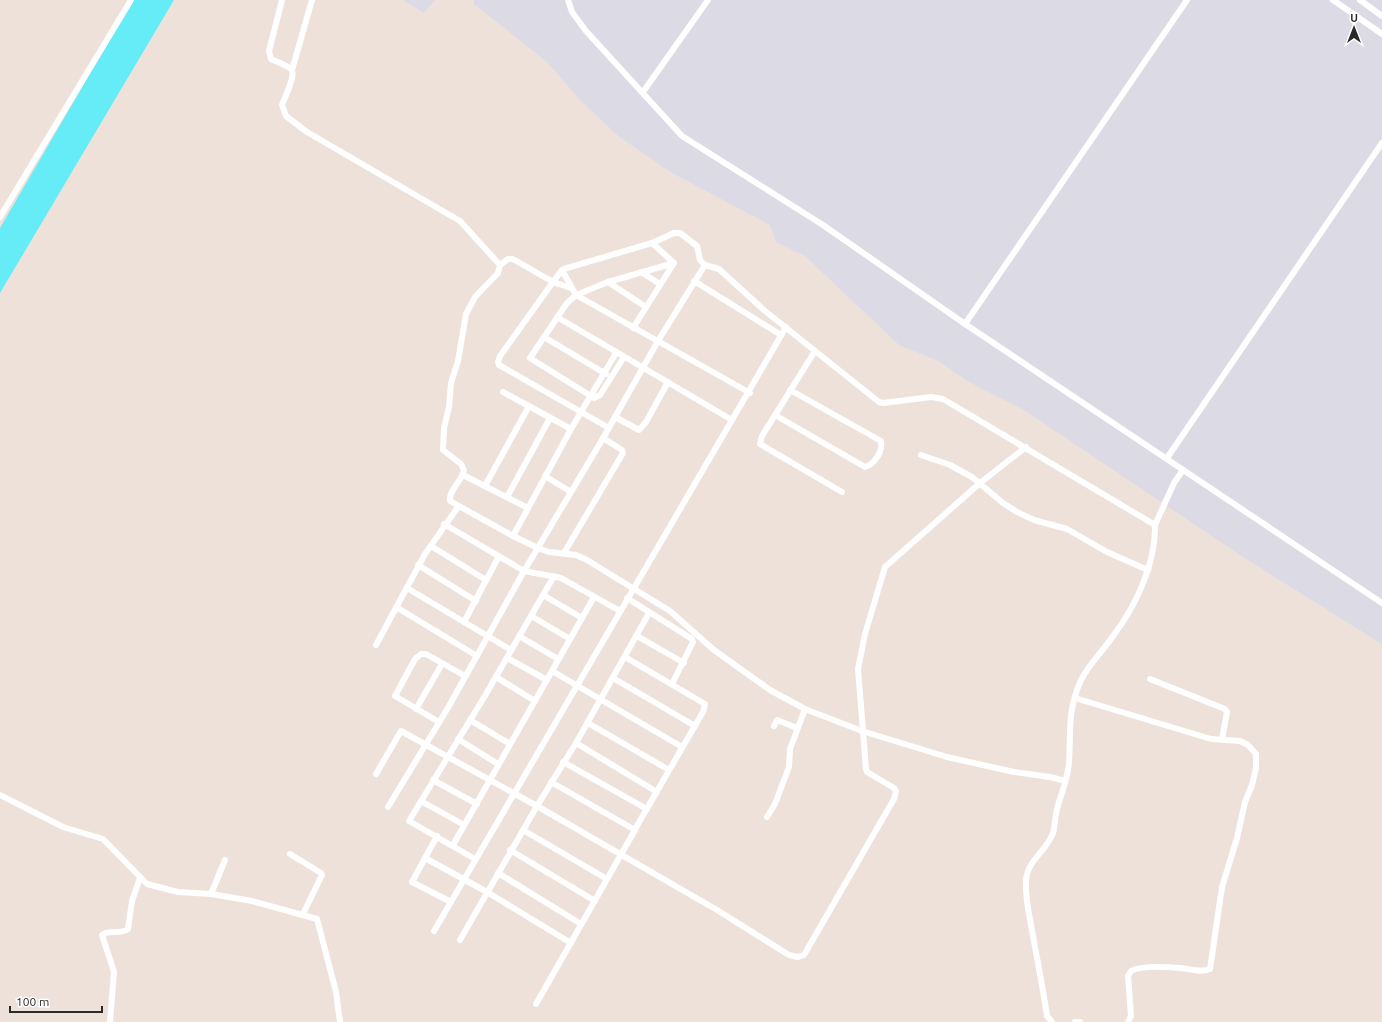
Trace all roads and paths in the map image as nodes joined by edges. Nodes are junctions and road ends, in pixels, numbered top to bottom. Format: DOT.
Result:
graph roads {
  1 [pos="131,0"];
  2 [pos="282,0"];
  3 [pos="312,0"];
  4 [pos="568,0"];
  5 [pos="708,0"];
  6 [pos="1187,0"];
  7 [pos="1333,0"];
  8 [pos="1360,0"];
  9 [pos="1382,16"];
  10 [pos="1382,34"];
  11 [pos="292,70"];
  12 [pos="643,92"];
  13 [pos="1382,143"];
  14 [pos="0,217"];
  15 [pos="652,243"];
  16 [pos="674,264"];
  17 [pos="500,265"];
  18 [pos="705,265"];
  19 [pos="562,270"];
  20 [pos="641,272"];
  21 [pos="694,281"];
  22 [pos="553,282"];
  23 [pos="608,282"];
  24 [pos="660,284"];
  25 [pos="571,288"];
  26 [pos="576,295"];
  27 [pos="646,307"];
  28 [pos="558,316"];
  29 [pos="965,324"];
  30 [pos="786,327"];
  31 [pos="633,328"];
  32 [pos="781,335"];
  33 [pos="544,337"];
  34 [pos="658,341"];
  35 [pos="815,351"];
  36 [pos="616,353"];
  37 [pos="624,357"];
  38 [pos="643,367"];
  39 [pos="603,372"];
  40 [pos="611,377"];
  41 [pos="668,382"];
  42 [pos="790,390"];
  43 [pos="503,392"];
  44 [pos="750,393"];
  45 [pos="591,396"];
  46 [pos="529,406"];
  47 [pos="581,413"];
  48 [pos="775,415"];
  49 [pos="615,417"];
  50 [pos="550,418"];
  51 [pos="732,420"];
  52 [pos="609,428"];
  53 [pos="571,429"];
  54 [pos="603,438"];
  55 [pos="1026,447"];
  56 [pos="921,455"];
  57 [pos="1167,458"];
  58 [pos="1183,470"];
  59 [pos="463,475"];
  60 [pos="545,476"];
  61 [pos="980,483"];
  62 [pos="485,486"];
  63 [pos="571,492"];
  64 [pos="842,492"];
  65 [pos="507,497"];
  66 [pos="454,504"];
  67 [pos="528,508"];
  68 [pos="444,524"];
  69 [pos="1155,525"];
  70 [pos="513,536"];
  71 [pos="431,546"];
  72 [pos="538,548"];
  73 [pos="564,552"];
  74 [pos="499,556"];
  75 [pos="418,565"];
  76 [pos="1148,570"];
  77 [pos="524,571"];
  78 [pos="554,576"];
  79 [pos="486,580"];
  80 [pos="407,588"];
  81 [pos="632,589"];
  82 [pos="543,595"];
  83 [pos="594,597"];
  84 [pos="627,598"];
  85 [pos="476,601"];
  86 [pos="1382,603"];
  87 [pos="396,607"];
  88 [pos="620,611"];
  89 [pos="649,613"];
  90 [pos="531,616"];
  91 [pos="582,618"];
  92 [pos="464,622"];
  93 [pos="487,636"];
  94 [pos="519,636"];
  95 [pos="637,636"];
  96 [pos="570,639"];
  97 [pos="376,645"];
  98 [pos="512,650"];
  99 [pos="477,656"];
  100 [pos="625,657"];
  101 [pos="507,658"];
  102 [pos="558,659"];
  103 [pos="684,663"];
  104 [pos="442,664"];
  105 [pos="552,671"];
  106 [pos="465,676"];
  107 [pos="496,677"];
  108 [pos="613,678"];
  109 [pos="1150,679"];
  110 [pos="547,680"];
  111 [pos="672,684"];
  112 [pos="576,687"];
  113 [pos="1075,698"];
  114 [pos="535,701"];
  115 [pos="601,701"];
  116 [pos="416,709"];
  117 [pos="804,709"];
  118 [pos="470,720"];
  119 [pos="439,722"];
  120 [pos="588,723"];
  121 [pos="695,726"];
  122 [pos="774,726"];
  123 [pos="797,728"];
  124 [pos="862,731"];
  125 [pos="458,739"];
  126 [pos="1222,739"];
  127 [pos="510,744"];
  128 [pos="576,744"];
  129 [pos="425,746"];
  130 [pos="682,747"];
  131 [pos="448,755"];
  132 [pos="563,762"];
  133 [pos="498,764"];
  134 [pos="669,770"];
  135 [pos="376,774"];
  136 [pos="433,780"];
  137 [pos="491,780"];
  138 [pos="1065,781"];
  139 [pos="551,782"];
  140 [pos="657,792"];
  141 [pos="514,793"];
  142 [pos="0,795"];
  143 [pos="421,801"];
  144 [pos="477,804"];
  145 [pos="537,806"];
  146 [pos="388,807"];
  147 [pos="647,809"];
  148 [pos="767,817"];
  149 [pos="464,825"];
  150 [pos="523,830"];
  151 [pos="635,830"];
  152 [pos="437,836"];
  153 [pos="453,845"];
  154 [pos="510,850"];
  155 [pos="290,854"];
  156 [pos="621,856"];
  157 [pos="425,858"];
  158 [pos="475,859"];
  159 [pos="225,860"];
  160 [pos="498,873"];
  161 [pos="140,878"];
  162 [pos="464,879"];
  163 [pos="607,879"];
  164 [pos="487,892"];
  165 [pos="211,894"];
  166 [pos="595,901"];
  167 [pos="451,902"];
  168 [pos="303,914"];
  169 [pos="581,924"];
  170 [pos="434,931"];
  171 [pos="460,940"];
  172 [pos="571,943"];
  173 [pos="536,1004"];
  174 [pos="110,1022"];
  175 [pos="340,1022"];
  176 [pos="1052,1022"];
  177 [pos="1075,1022"];
  178 [pos="1080,1022"];
  179 [pos="1128,1022"];
  1 -- 14 [label="street"];
  2 -- 11 [label="street"];
  3 -- 11 [label="street"];
  4 -- 12 [label="street"];
  5 -- 12 [label="street"];
  6 -- 29 [label="street"];
  7 -- 10 [label="street"];
  8 -- 9 [label="street"];
  11 -- 17 [label="street"];
  12 -- 29 [label="street"];
  13 -- 57 [label="street"];
  15 -- 16 [label="street"];
  15 -- 18 [label="street"];
  15 -- 19 [label="street"];
  16 -- 20 [label="street"];
  16 -- 24 [label="street"];
  17 -- 22 [label="street"];
  17 -- 59 [label="street"];
  18 -- 21 [label="street"];
  18 -- 30 [label="street"];
  19 -- 22 [label="street"];
  19 -- 25 [label="street"];
  20 -- 23 [label="street"];
  20 -- 24 [label="street"];
  21 -- 32 [label="street"];
  21 -- 34 [label="street"];
  22 -- 25 [label="street"];
  22 -- 47 [label="street"];
  23 -- 26 [label="street"];
  23 -- 27 [label="street"];
  24 -- 27 [label="street"];
  25 -- 26 [label="street"];
  26 -- 28 [label="street"];
  26 -- 31 [label="street"];
  27 -- 31 [label="street"];
  28 -- 33 [label="street"];
  28 -- 36 [label="street"];
  29 -- 57 [label="street"];
  30 -- 32 [label="street"];
  30 -- 35 [label="street"];
  31 -- 34 [label="street"];
  32 -- 44 [label="street"];
  33 -- 39 [label="street"];
  33 -- 45 [label="street"];
  34 -- 38 [label="street"];
  34 -- 44 [label="street"];
  35 -- 42 [label="street"];
  35 -- 55 [label="street"];
  36 -- 37 [label="street"];
  36 -- 39 [label="street"];
  37 -- 38 [label="street"];
  37 -- 40 [label="street"];
  38 -- 41 [label="street"];
  38 -- 49 [label="street"];
  39 -- 40 [label="street"];
  39 -- 45 [label="street"];
  40 -- 45 [label="street"];
  41 -- 49 [label="street"];
  41 -- 51 [label="street"];
  42 -- 48 [label="street"];
  42 -- 48 [label="street"];
  43 -- 46 [label="street"];
  44 -- 51 [label="street"];
  45 -- 47 [label="street"];
  46 -- 50 [label="street"];
  46 -- 62 [label="street"];
  47 -- 52 [label="street"];
  47 -- 53 [label="street"];
  48 -- 64 [label="street"];
  49 -- 52 [label="street"];
  50 -- 53 [label="street"];
  50 -- 65 [label="street"];
  51 -- 81 [label="street"];
  52 -- 54 [label="street"];
  53 -- 60 [label="street"];
  54 -- 63 [label="street"];
  54 -- 73 [label="street"];
  55 -- 61 [label="street"];
  55 -- 69 [label="street"];
  56 -- 61 [label="street"];
  57 -- 58 [label="street"];
  58 -- 69 [label="street"];
  58 -- 86 [label="street"];
  59 -- 62 [label="street"];
  59 -- 66 [label="street"];
  60 -- 63 [label="street"];
  60 -- 67 [label="street"];
  61 -- 76 [label="street"];
  61 -- 124 [label="street"];
  62 -- 65 [label="street"];
  63 -- 72 [label="street"];
  65 -- 67 [label="street"];
  66 -- 68 [label="street"];
  66 -- 70 [label="street"];
  67 -- 70 [label="street"];
  68 -- 71 [label="street"];
  68 -- 74 [label="street"];
  69 -- 76 [label="street"];
  70 -- 72 [label="street"];
  71 -- 75 [label="street"];
  71 -- 79 [label="street"];
  72 -- 73 [label="street"];
  72 -- 77 [label="street"];
  73 -- 81 [label="street"];
  74 -- 77 [label="street"];
  74 -- 79 [label="street"];
  75 -- 80 [label="street"];
  75 -- 85 [label="street"];
  76 -- 113 [label="street"];
  77 -- 78 [label="street"];
  77 -- 93 [label="street"];
  78 -- 82 [label="street"];
  78 -- 83 [label="street"];
  79 -- 85 [label="street"];
  80 -- 87 [label="street"];
  80 -- 92 [label="street"];
  81 -- 84 [label="street"];
  81 -- 117 [label="street"];
  82 -- 90 [label="street"];
  82 -- 91 [label="street"];
  83 -- 88 [label="street"];
  83 -- 91 [label="street"];
  84 -- 88 [label="street"];
  84 -- 89 [label="street"];
  85 -- 92 [label="street"];
  87 -- 97 [label="street"];
  87 -- 99 [label="street"];
  88 -- 112 [label="street"];
  89 -- 95 [label="street"];
  89 -- 103 [label="street"];
  90 -- 94 [label="street"];
  90 -- 96 [label="street"];
  91 -- 96 [label="street"];
  92 -- 93 [label="street"];
  93 -- 98 [label="street"];
  93 -- 99 [label="street"];
  94 -- 98 [label="street"];
  94 -- 102 [label="street"];
  95 -- 100 [label="street"];
  95 -- 103 [label="street"];
  96 -- 102 [label="street"];
  98 -- 101 [label="street"];
  99 -- 106 [label="street"];
  100 -- 108 [label="street"];
  100 -- 111 [label="street"];
  101 -- 107 [label="street"];
  101 -- 110 [label="street"];
  102 -- 105 [label="street"];
  103 -- 111 [label="street"];
  104 -- 106 [label="street"];
  104 -- 116 [label="street"];
  104 -- 116 [label="street"];
  105 -- 110 [label="street"];
  105 -- 112 [label="street"];
  106 -- 119 [label="street"];
  107 -- 114 [label="street"];
  107 -- 118 [label="street"];
  108 -- 115 [label="street"];
  108 -- 121 [label="street"];
  109 -- 126 [label="street"];
  110 -- 114 [label="street"];
  111 -- 121 [label="street"];
  112 -- 115 [label="street"];
  112 -- 141 [label="street"];
  113 -- 126 [label="street"];
  113 -- 138 [label="street"];
  114 -- 127 [label="street"];
  115 -- 120 [label="street"];
  115 -- 130 [label="street"];
  116 -- 119 [label="street"];
  117 -- 123 [label="street"];
  117 -- 124 [label="street"];
  118 -- 125 [label="street"];
  118 -- 127 [label="street"];
  119 -- 129 [label="street"];
  120 -- 128 [label="street"];
  120 -- 134 [label="street"];
  121 -- 130 [label="street"];
  122 -- 123 [label="street"];
  123 -- 148 [label="street"];
  124 -- 138 [label="street"];
  124 -- 156 [label="street"];
  125 -- 131 [label="street"];
  125 -- 133 [label="street"];
  126 -- 179 [label="street"];
  127 -- 133 [label="street"];
  128 -- 132 [label="street"];
  128 -- 140 [label="street"];
  129 -- 131 [label="street"];
  129 -- 135 [label="street"];
  129 -- 146 [label="street"];
  130 -- 134 [label="street"];
  131 -- 136 [label="street"];
  131 -- 137 [label="street"];
  132 -- 139 [label="street"];
  132 -- 147 [label="street"];
  133 -- 137 [label="street"];
  134 -- 140 [label="street"];
  136 -- 143 [label="street"];
  136 -- 144 [label="street"];
  137 -- 141 [label="street"];
  137 -- 144 [label="street"];
  138 -- 176 [label="street"];
  139 -- 145 [label="street"];
  139 -- 151 [label="street"];
  140 -- 147 [label="street"];
  141 -- 145 [label="street"];
  141 -- 158 [label="street"];
  142 -- 161 [label="street"];
  143 -- 149 [label="street"];
  143 -- 152 [label="street"];
  144 -- 149 [label="street"];
  145 -- 150 [label="street"];
  145 -- 156 [label="street"];
  147 -- 151 [label="street"];
  149 -- 153 [label="street"];
  150 -- 154 [label="street"];
  150 -- 163 [label="street"];
  151 -- 156 [label="street"];
  152 -- 153 [label="street"];
  152 -- 157 [label="street"];
  153 -- 158 [label="street"];
  154 -- 160 [label="street"];
  154 -- 166 [label="street"];
  155 -- 168 [label="street"];
  156 -- 163 [label="street"];
  157 -- 162 [label="street"];
  157 -- 167 [label="street"];
  158 -- 162 [label="street"];
  159 -- 165 [label="street"];
  160 -- 164 [label="street"];
  160 -- 169 [label="street"];
  161 -- 165 [label="street"];
  161 -- 174 [label="street"];
  162 -- 164 [label="street"];
  162 -- 167 [label="street"];
  163 -- 166 [label="street"];
  164 -- 171 [label="street"];
  164 -- 172 [label="street"];
  165 -- 168 [label="street"];
  166 -- 169 [label="street"];
  167 -- 170 [label="street"];
  168 -- 175 [label="street"];
  169 -- 172 [label="street"];
  172 -- 173 [label="street"];
  177 -- 178 [label="street"];
}
